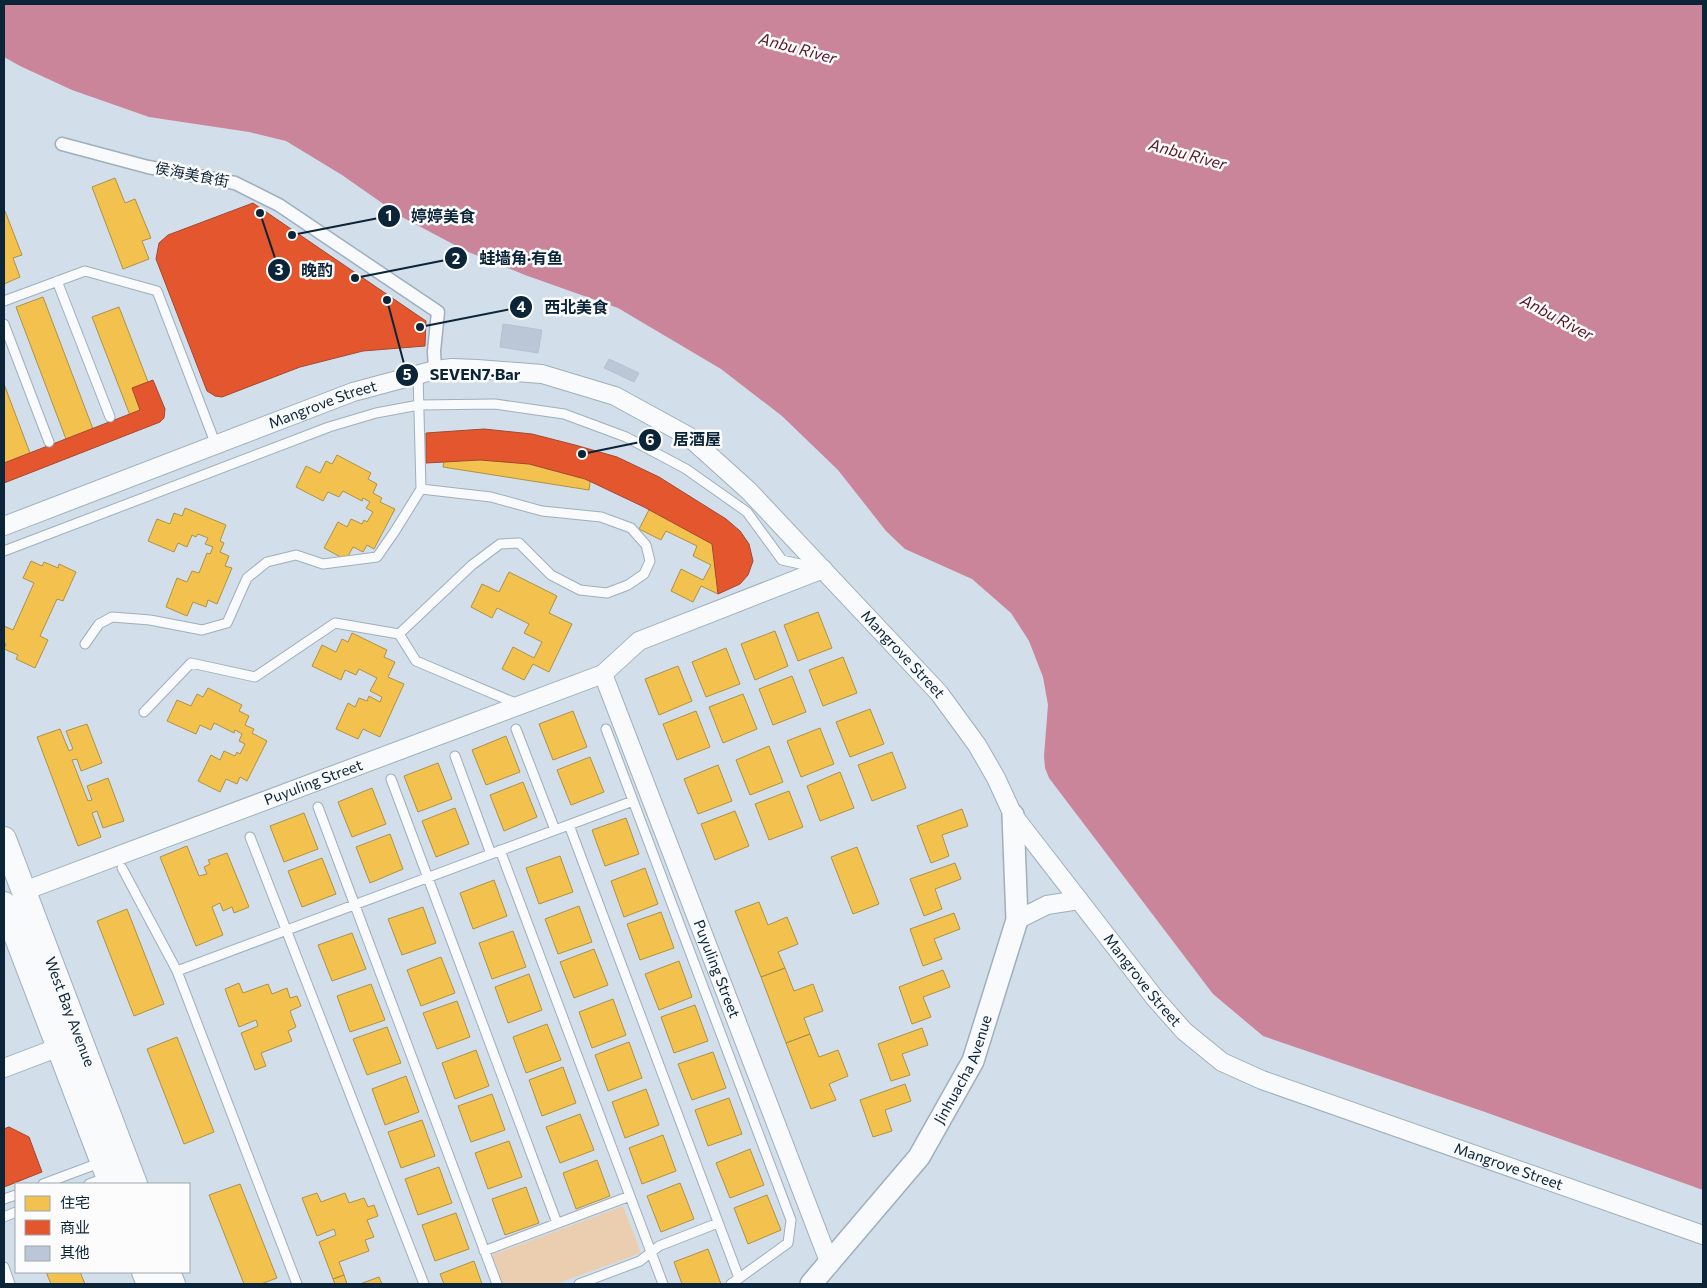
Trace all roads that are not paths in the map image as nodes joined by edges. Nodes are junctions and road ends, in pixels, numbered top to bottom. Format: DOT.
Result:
graph roads {
  1 [pos="62,144"];
  2 [pos="58,281"];
  3 [pos="4,301"];
  4 [pos="4,324"];
  5 [pos="427,372"];
  6 [pos="419,405"];
  7 [pos="110,417"];
  8 [pos="49,442"];
  9 [pos="216,445"];
  10 [pos="421,489"];
  11 [pos="4,526"];
  12 [pos="4,551"];
  13 [pos="823,569"];
  14 [pos="399,634"];
  15 [pos="85,644"];
  16 [pos="603,674"];
  17 [pos="520,705"];
  18 [pos="144,712"];
  19 [pos="516,729"];
  20 [pos="606,729"];
  21 [pos="454,756"];
  22 [pos="391,779"];
  23 [pos="633,800"];
  24 [pos="318,807"];
  25 [pos="1013,815"];
  26 [pos="569,825"];
  27 [pos="554,830"];
  28 [pos="250,837"];
  29 [pos="4,839"];
  30 [pos="500,850"];
  31 [pos="491,854"];
  32 [pos="122,868"];
  33 [pos="428,877"];
  34 [pos="24,891"];
  35 [pos="1079,900"];
  36 [pos="4,904"];
  37 [pos="355,905"];
  38 [pos="1017,920"];
  39 [pos="285,931"];
  40 [pos="177,971"];
  41 [pos="80,1039"];
  42 [pos="58,1047"];
  43 [pos="4,1068"];
  44 [pos="102,1177"];
  45 [pos="51,1183"];
  46 [pos="135,1183"];
  47 [pos="630,1196"];
  48 [pos="557,1223"];
  49 [pos="718,1223"];
  50 [pos="1703,1235"];
  51 [pos="484,1251"];
  52 [pos="650,1252"];
  53 [pos="830,1264"];
  54 [pos="4,1267"];
  55 [pos="739,1278"];
  56 [pos="10,1284"];
  57 [pos="297,1284"];
  58 [pos="424,1284"];
  59 [pos="497,1284"];
  60 [pos="579,1284"];
  61 [pos="663,1284"];
  62 [pos="731,1284"];
  63 [pos="812,1284"];
  1 -- 5 [label="street, 侯海美食街"];
  2 -- 3 [label="lane"];
  2 -- 7 [label="lane"];
  2 -- 9 [label="lane"];
  4 -- 8 [label="lane"];
  5 -- 6 [label="lane"];
  5 -- 9 [label="street, Mangrove Street"];
  5 -- 13 [label="street, Mangrove Street"];
  6 -- 10 [label="lane"];
  6 -- 12 [label="lane"];
  6 -- 13 [label="lane"];
  9 -- 11 [label="street, Mangrove Street"];
  10 -- 14 [label="lane"];
  10 -- 15 [label="lane"];
  13 -- 16 [label="street, Puyuling Street"];
  13 -- 25 [label="street, Mangrove Street"];
  14 -- 17 [label="lane"];
  14 -- 18 [label="lane"];
  16 -- 17 [label="street, Puyuling Street"];
  16 -- 53 [label="street, Puyuling Street"];
  17 -- 34 [label="street, Puyuling Street"];
  19 -- 27 [label="lane"];
  20 -- 23 [label="lane"];
  21 -- 31 [label="lane"];
  22 -- 33 [label="lane"];
  23 -- 26 [label="lane"];
  23 -- 55 [label="lane"];
  24 -- 37 [label="lane"];
  25 -- 35 [label="street, Mangrove Street"];
  25 -- 38 [label="street, Jinhuacha Avenue"];
  26 -- 27 [label="lane"];
  26 -- 49 [label="lane"];
  27 -- 30 [label="lane"];
  28 -- 39 [label="lane"];
  29 -- 34 [label="main road, West Bay Avenue"];
  30 -- 31 [label="lane"];
  30 -- 47 [label="lane"];
  31 -- 33 [label="lane"];
  32 -- 40 [label="lane"];
  33 -- 37 [label="lane"];
  33 -- 48 [label="lane"];
  34 -- 41 [label="main road, West Bay Avenue"];
  35 -- 38 [label="street"];
  35 -- 50 [label="street, Mangrove Street"];
  36 -- 42 [label="main road, West Bay Avenue"];
  37 -- 39 [label="lane"];
  37 -- 51 [label="lane"];
  38 -- 53 [label="street, Jinhuacha Avenue"];
  39 -- 40 [label="lane"];
  39 -- 58 [label="lane"];
  40 -- 57 [label="lane"];
  41 -- 42 [label="street"];
  41 -- 46 [label="main road, West Bay Avenue"];
  42 -- 43 [label="street"];
  42 -- 44 [label="main road, West Bay Avenue"];
  44 -- 45 [label="lane"];
  47 -- 48 [label="lane"];
  47 -- 52 [label="lane"];
  48 -- 51 [label="lane"];
  49 -- 52 [label="lane"];
  49 -- 55 [label="lane"];
  51 -- 59 [label="lane"];
  52 -- 60 [label="lane"];
  52 -- 61 [label="lane"];
  53 -- 63 [label="street, Jinhuacha Avenue"];
  54 -- 56 [label="lane"];
  55 -- 62 [label="lane"];
}
